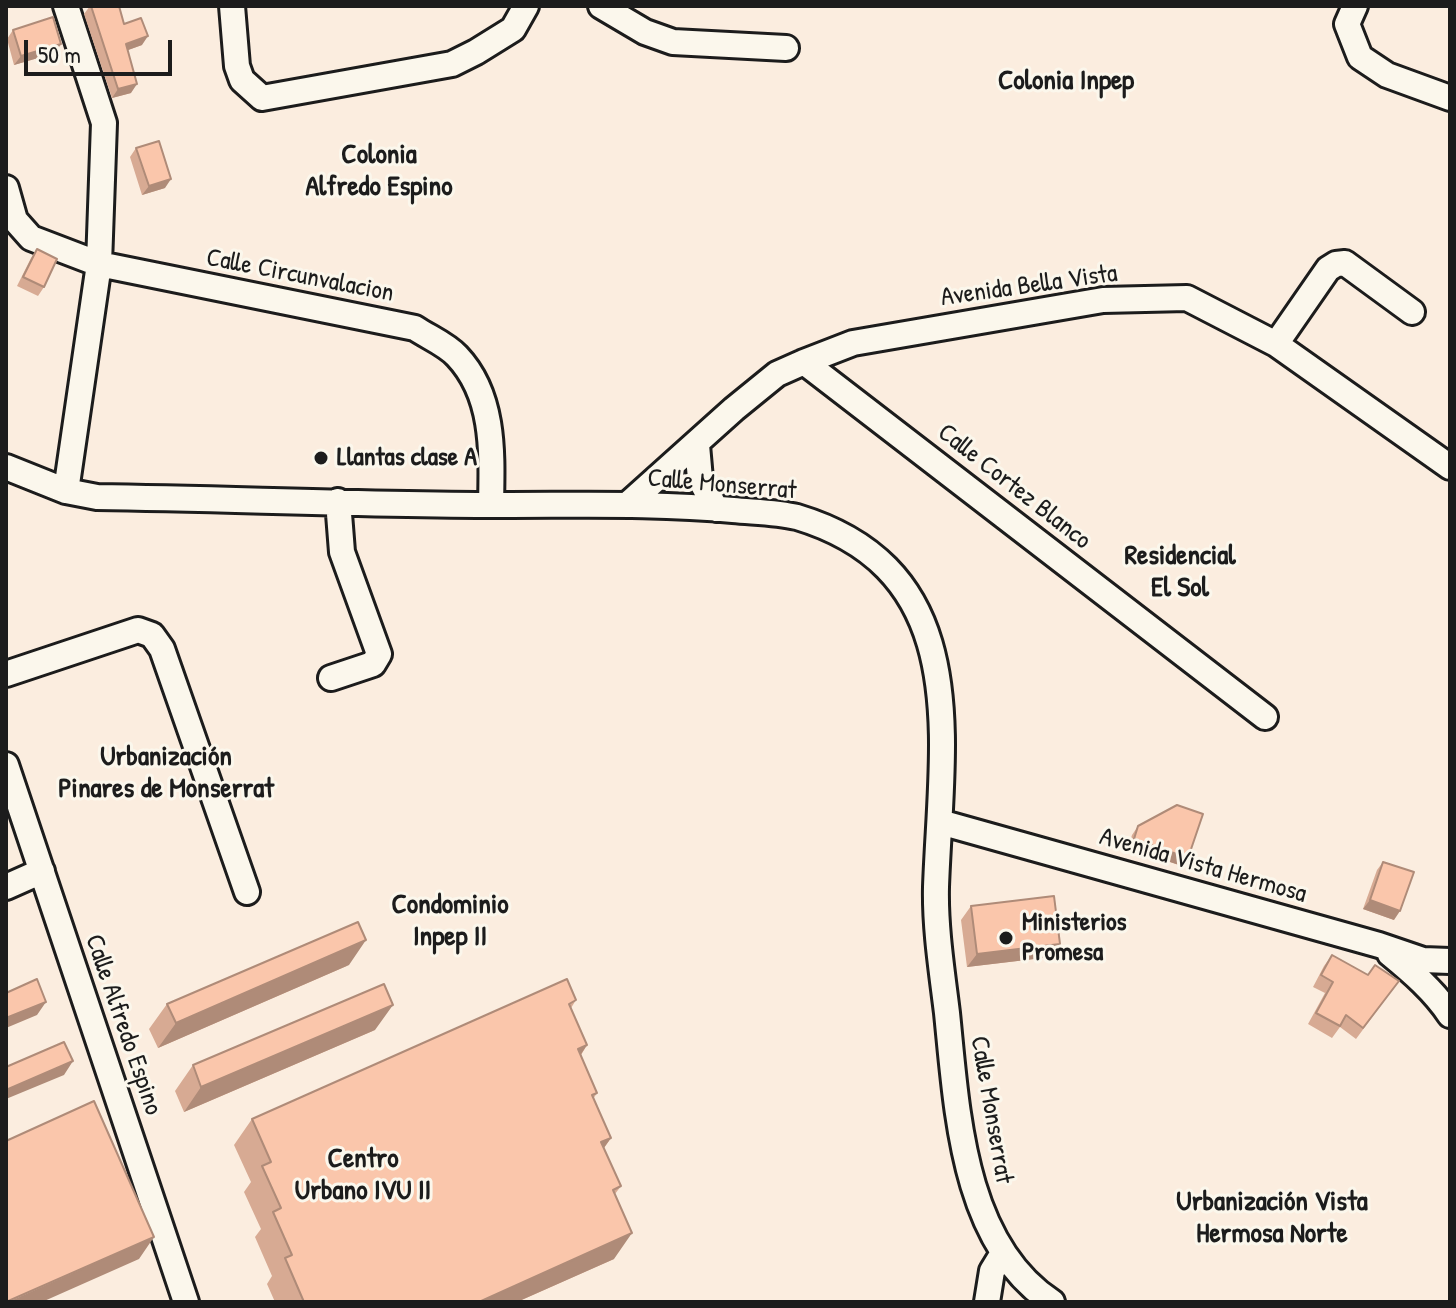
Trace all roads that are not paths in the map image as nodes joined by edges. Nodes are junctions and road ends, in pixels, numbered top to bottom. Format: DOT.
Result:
graph roads {
  1 [pos="66,6"];
  2 [pos="232,6"];
  3 [pos="526,6"];
  4 [pos="601,6"];
  5 [pos="1355,6"];
  6 [pos="786,48"];
  7 [pos="1450,98"];
  8 [pos="6,188"];
  9 [pos="99,264"];
  10 [pos="1412,312"];
  11 [pos="1276,344"];
  12 [pos="804,362"];
  13 [pos="697,445"];
  14 [pos="6,467"];
  15 [pos="1450,467"];
  16 [pos="66,491"];
  17 [pos="338,501"];
  18 [pos="491,505"];
  19 [pos="627,505"];
  20 [pos="716,509"];
  21 [pos="6,674"];
  22 [pos="331,678"];
  23 [pos="1265,717"];
  24 [pos="6,765"];
  25 [pos="940,822"];
  26 [pos="42,871"];
  27 [pos="6,887"];
  28 [pos="247,892"];
  29 [pos="1450,944"];
  30 [pos="1379,945"];
  31 [pos="1450,961"];
  32 [pos="1450,1015"];
  33 [pos="1003,1253"];
  34 [pos="186,1302"];
  35 [pos="987,1302"];
  36 [pos="1052,1302"];
  1 -- 9 [label="street"];
  2 -- 3 [label="street"];
  4 -- 6 [label="street"];
  5 -- 7 [label="street"];
  8 -- 9 [label="street, Calle Circunvalacion"];
  9 -- 16 [label="street"];
  9 -- 18 [label="street, Calle Circunvalacion"];
  10 -- 11 [label="street"];
  11 -- 12 [label="street, Avenida Bella Vista"];
  11 -- 15 [label="street, Avenida Bella Vista"];
  12 -- 13 [label="street, Avenida Bella Vista"];
  12 -- 23 [label="street, Calle Cortez Blanco"];
  13 -- 19 [label="street, Avenida Bella Vista"];
  13 -- 20 [label="street"];
  14 -- 16 [label="street, Calle Monserrat"];
  16 -- 17 [label="street, Calle Monserrat"];
  17 -- 18 [label="street, Calle Monserrat"];
  17 -- 22 [label="street"];
  18 -- 19 [label="street, Calle Monserrat"];
  19 -- 20 [label="street, Calle Monserrat"];
  20 -- 25 [label="street, Calle Monserrat"];
  21 -- 28 [label="street"];
  24 -- 26 [label="street, Calle Alfredo Espino"];
  25 -- 30 [label="street, Avenida Vista Hermosa"];
  25 -- 33 [label="street, Calle Monserrat"];
  26 -- 27 [label="street"];
  26 -- 34 [label="street, Calle Alfredo Espino"];
  29 -- 30 [label="street"];
  30 -- 31 [label="street, Avenida Vista Hermosa"];
  30 -- 32 [label="street"];
  33 -- 35 [label="street"];
  33 -- 36 [label="street, Calle Monserrat"];
}
